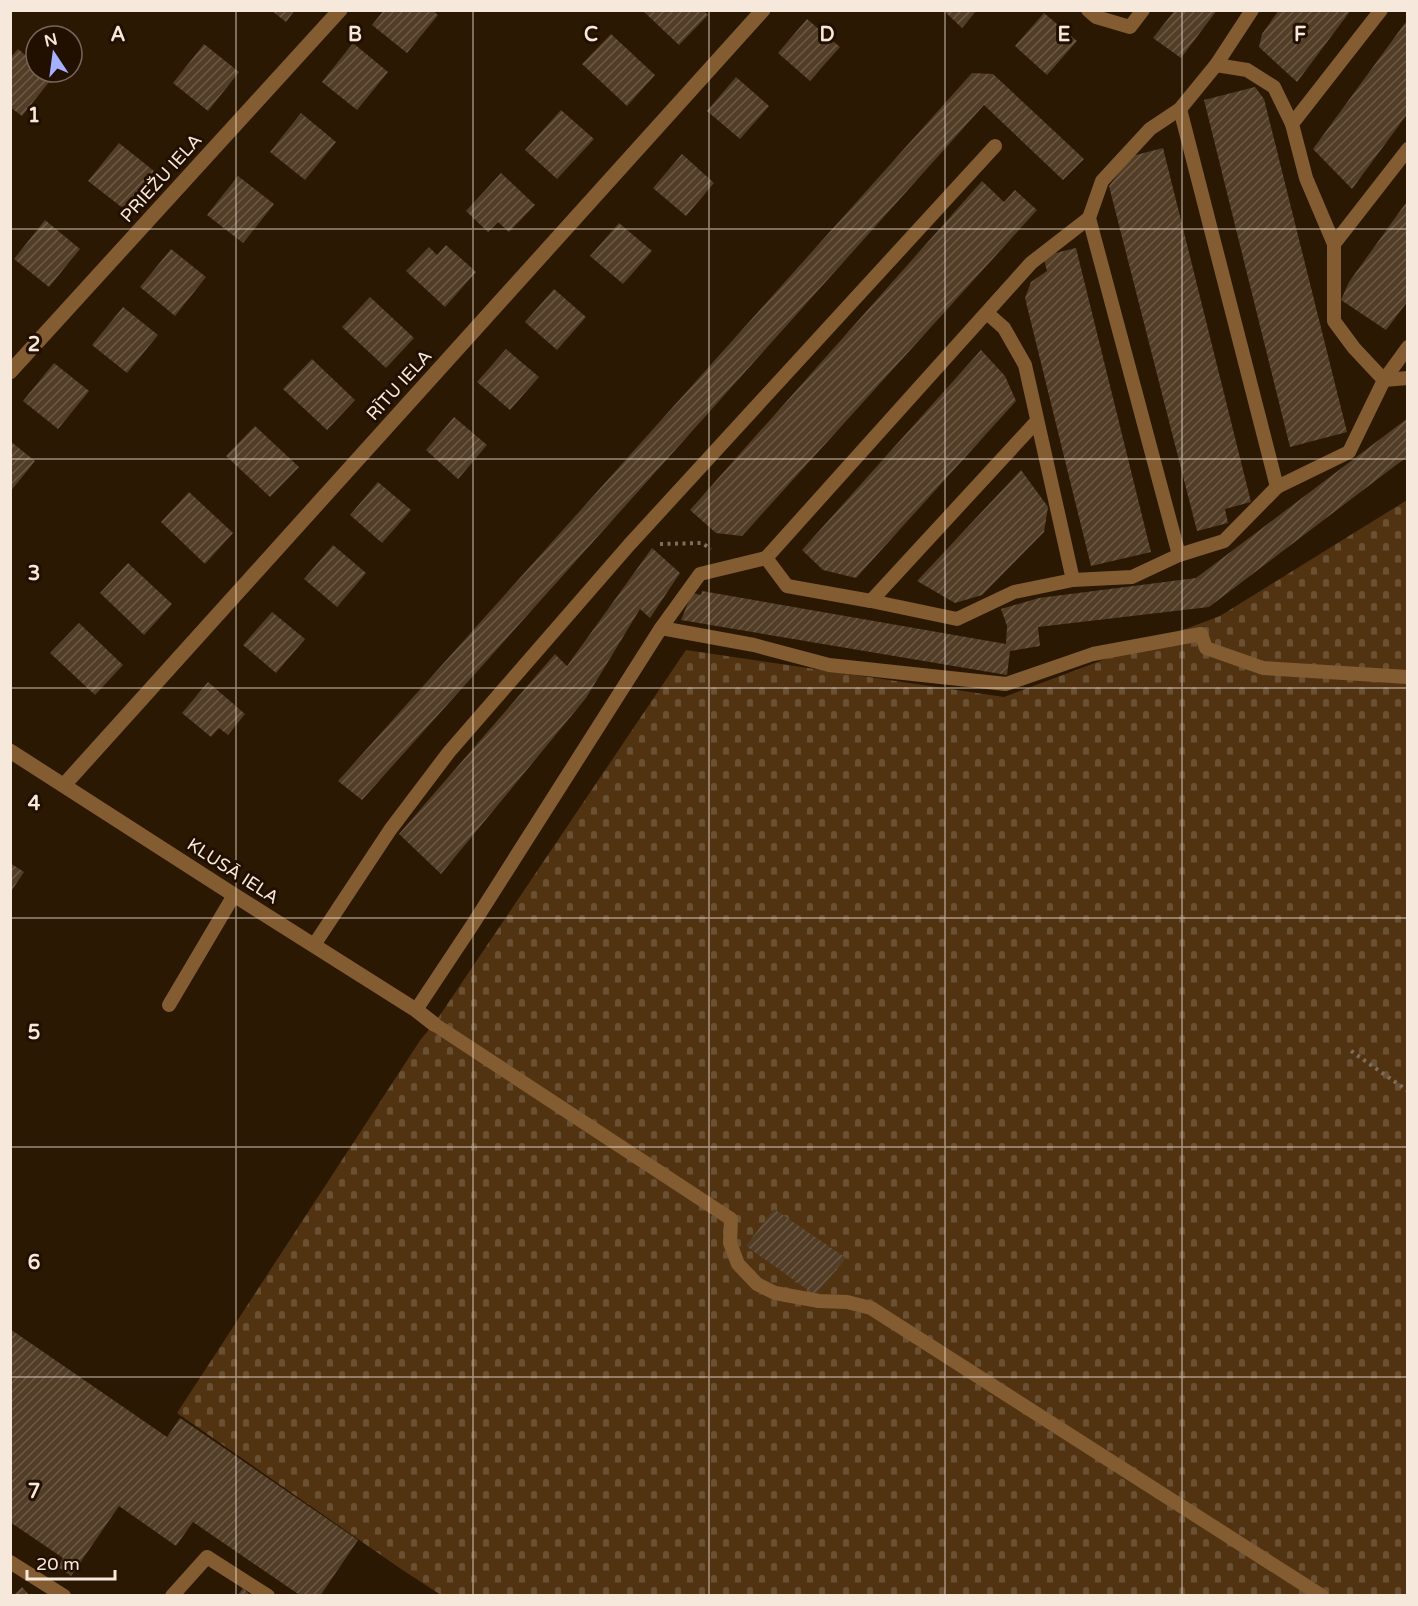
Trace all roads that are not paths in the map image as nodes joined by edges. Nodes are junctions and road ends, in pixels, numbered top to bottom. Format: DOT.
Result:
graph roads {
  1 [pos="340,10"];
  2 [pos="763,10"];
  3 [pos="1088,10"];
  4 [pos="1143,10"];
  5 [pos="1252,10"];
  6 [pos="1381,10"];
  7 [pos="1216,65"];
  8 [pos="1180,109"];
  9 [pos="1292,124"];
  10 [pos="995,146"];
  11 [pos="1407,149"];
  12 [pos="1089,218"];
  13 [pos="1334,244"];
  14 [pos="987,313"];
  15 [pos="1407,347"];
  16 [pos="10,372"];
  17 [pos="1407,378"];
  18 [pos="1384,380"];
  19 [pos="1037,421"];
  20 [pos="1277,487"];
  21 [pos="1179,555"];
  22 [pos="766,558"];
  23 [pos="1073,580"];
  24 [pos="871,601"];
  25 [pos="661,628"];
  26 [pos="1407,678"];
  27 [pos="10,751"];
  28 [pos="64,785"];
  29 [pos="234,896"];
  30 [pos="314,945"];
  31 [pos="169,1005"];
  32 [pos="416,1010"];
  33 [pos="434,1024"];
  34 [pos="10,1562"];
  35 [pos="64,1596"];
  36 [pos="172,1596"];
  37 [pos="268,1596"];
  38 [pos="1322,1596"];
  1 -- 16 [label="street, PRIEŽU IELA"];
  2 -- 28 [label="street, RĪTU IELA"];
  3 -- 4 [label="lane"];
  5 -- 7 [label="lane"];
  6 -- 9 [label="lane"];
  7 -- 8 [label="lane"];
  7 -- 9 [label="lane"];
  8 -- 12 [label="lane"];
  8 -- 20 [label="lane"];
  9 -- 13 [label="lane"];
  10 -- 30 [label="lane"];
  11 -- 13 [label="lane"];
  12 -- 14 [label="lane"];
  12 -- 21 [label="lane"];
  13 -- 18 [label="lane"];
  14 -- 19 [label="lane"];
  14 -- 22 [label="lane"];
  15 -- 18 [label="lane"];
  17 -- 18 [label="lane"];
  18 -- 20 [label="lane"];
  19 -- 23 [label="lane"];
  19 -- 24 [label="lane"];
  20 -- 21 [label="lane"];
  21 -- 23 [label="lane"];
  22 -- 24 [label="lane"];
  22 -- 25 [label="lane"];
  23 -- 24 [label="lane"];
  25 -- 26 [label="lane"];
  25 -- 32 [label="lane"];
  27 -- 28 [label="street, KLUSĀ IELA"];
  28 -- 29 [label="street, KLUSĀ IELA"];
  29 -- 30 [label="street, KLUSĀ IELA"];
  29 -- 31 [label="lane"];
  30 -- 32 [label="street, KLUSĀ IELA"];
  32 -- 33 [label="street, KLUSĀ IELA"];
  33 -- 38 [label="lane"];
  34 -- 35 [label="lane"];
  36 -- 37 [label="lane"];
}
